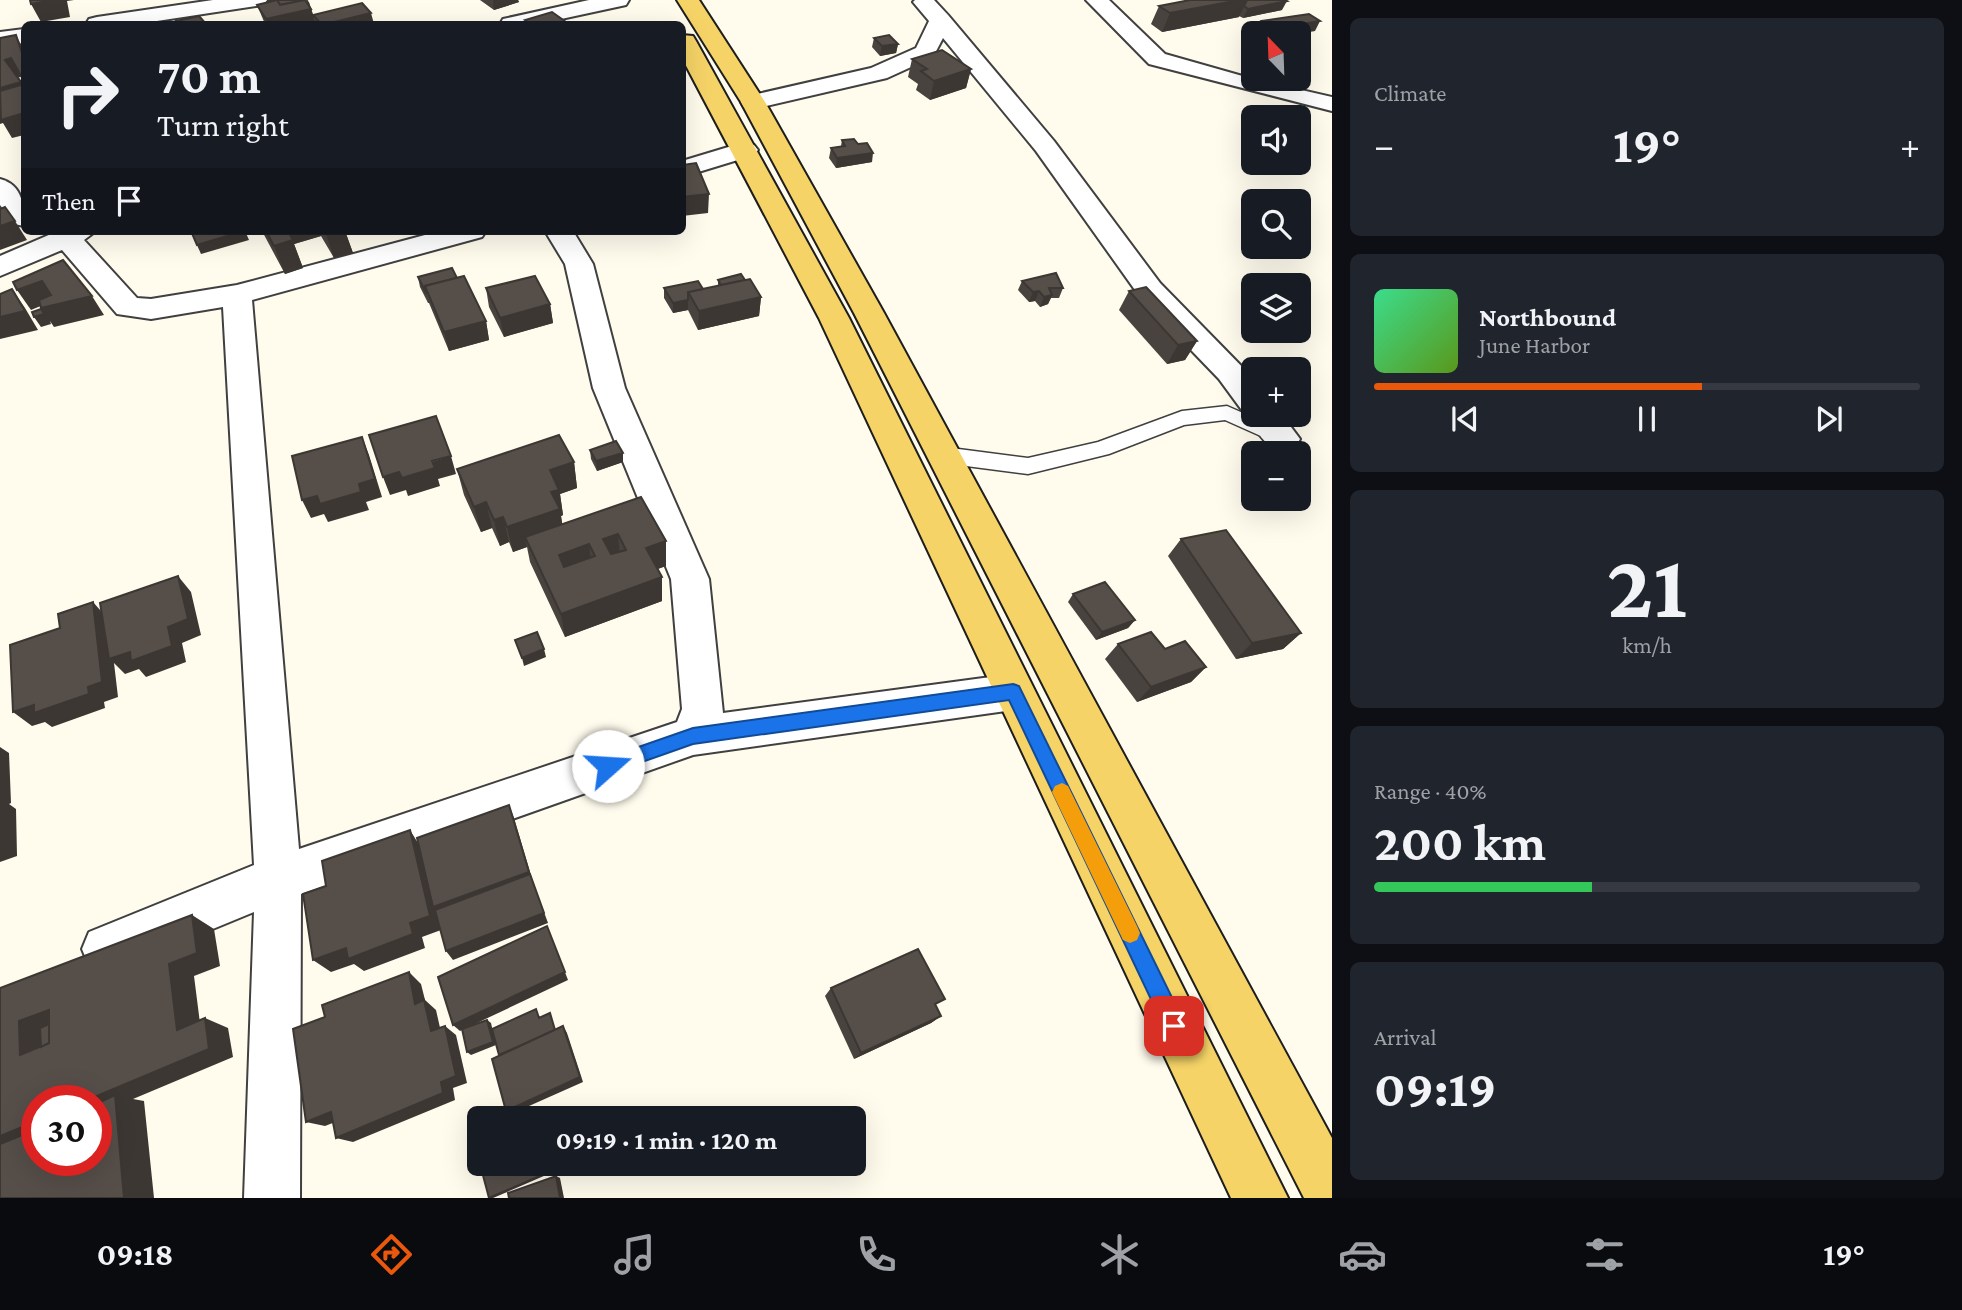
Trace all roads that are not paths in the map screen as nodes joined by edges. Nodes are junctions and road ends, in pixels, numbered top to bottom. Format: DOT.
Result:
graph roads {
  1 [pos="256,0"];
  2 [pos="618,0"];
  3 [pos="688,0"];
  4 [pos="1097,0"];
  5 [pos="124,10"];
  6 [pos="931,10"];
  7 [pos="102,21"];
  8 [pos="524,21"];
  9 [pos="21,36"];
  10 [pos="0,39"];
  11 [pos="686,43"];
  12 [pos="753,102"];
  13 [pos="1332,104"];
  14 [pos="745,150"];
  15 [pos="686,168"];
  16 [pos="0,187"];
  17 [pos="21,214"];
  18 [pos="457,235"];
  19 [pos="561,235"];
  20 [pos="58,236"];
  21 [pos="0,267"];
  22 [pos="237,295"];
  23 [pos="1241,385"];
  24 [pos="1241,417"];
  25 [pos="943,455"];
  26 [pos="1013,692"];
  27 [pos="693,736"];
  28 [pos="278,879"];
  29 [pos="76,961"];
  30 [pos="1332,1194"];
  31 [pos="272,1198"];
  32 [pos="1260,1198"];
  1 -- 5 [label="street"];
  2 -- 8 [label="street"];
  3 -- 12 [label="main road"];
  4 -- 13 [label="street"];
  5 -- 7 [label="street"];
  6 -- 12 [label="street"];
  6 -- 23 [label="street"];
  9 -- 10 [label="street"];
  11 -- 14 [label="main road"];
  12 -- 25 [label="main road"];
  14 -- 15 [label="street"];
  14 -- 26 [label="main road"];
  16 -- 17 [label="street"];
  18 -- 22 [label="street"];
  19 -- 27 [label="street"];
  20 -- 21 [label="street"];
  20 -- 22 [label="street"];
  22 -- 28 [label="street"];
  24 -- 25 [label="lane"];
  25 -- 30 [label="main road"];
  26 -- 27 [label="street"];
  26 -- 32 [label="main road"];
  27 -- 28 [label="street"];
  28 -- 29 [label="street"];
  28 -- 31 [label="street"];
}
